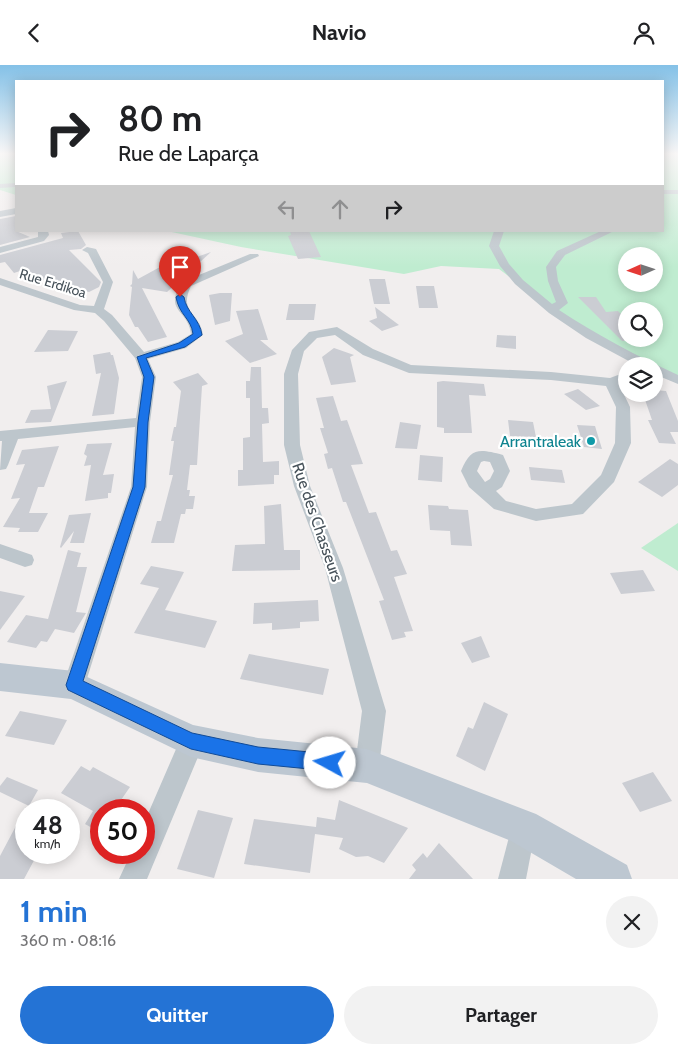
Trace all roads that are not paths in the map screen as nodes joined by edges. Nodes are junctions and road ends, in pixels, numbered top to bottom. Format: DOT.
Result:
graph roads {
  1 [pos="664,191"];
  2 [pos="678,192"];
  3 [pos="15,211"];
  4 [pos="0,214"];
  5 [pos="43,232"];
  6 [pos="499,232"];
  7 [pos="608,232"];
  8 [pos="0,250"];
  9 [pos="87,250"];
  10 [pos="254,256"];
  11 [pos="0,281"];
  12 [pos="552,309"];
  13 [pos="98,311"];
  14 [pos="141,357"];
  15 [pos="630,357"];
  16 [pos="663,373"];
  17 [pos="618,379"];
  18 [pos="678,380"];
  19 [pos="622,402"];
  20 [pos="143,422"];
  21 [pos="5,436"];
  22 [pos="0,465"];
  23 [pos="485,491"];
  24 [pos="0,551"];
  25 [pos="25,560"];
  26 [pos="0,677"];
  27 [pos="74,685"];
  28 [pos="191,741"];
  29 [pos="366,766"];
  30 [pos="523,827"];
  31 [pos="133,879"];
  32 [pos="512,879"];
  33 [pos="613,879"];
  1 -- 2 [label="street"];
  3 -- 4 [label="street"];
  5 -- 8 [label="street"];
  6 -- 12 [label="street"];
  7 -- 12 [label="street"];
  9 -- 13 [label="street"];
  10 -- 14 [label="street"];
  11 -- 13 [label="street, Rue Erdikoa"];
  12 -- 15 [label="street"];
  13 -- 14 [label="street"];
  14 -- 20 [label="street"];
  16 -- 18 [label="street"];
  17 -- 29 [label="street, Rue des Chasseurs"];
  19 -- 23 [label="street"];
  20 -- 21 [label="street"];
  20 -- 27 [label="street"];
  21 -- 22 [label="street"];
  24 -- 25 [label="street"];
  26 -- 27 [label="main road"];
  27 -- 28 [label="main road"];
  28 -- 29 [label="main road"];
  28 -- 31 [label="street"];
  29 -- 30 [label="main road"];
  30 -- 32 [label="street"];
  30 -- 33 [label="main road"];
}
